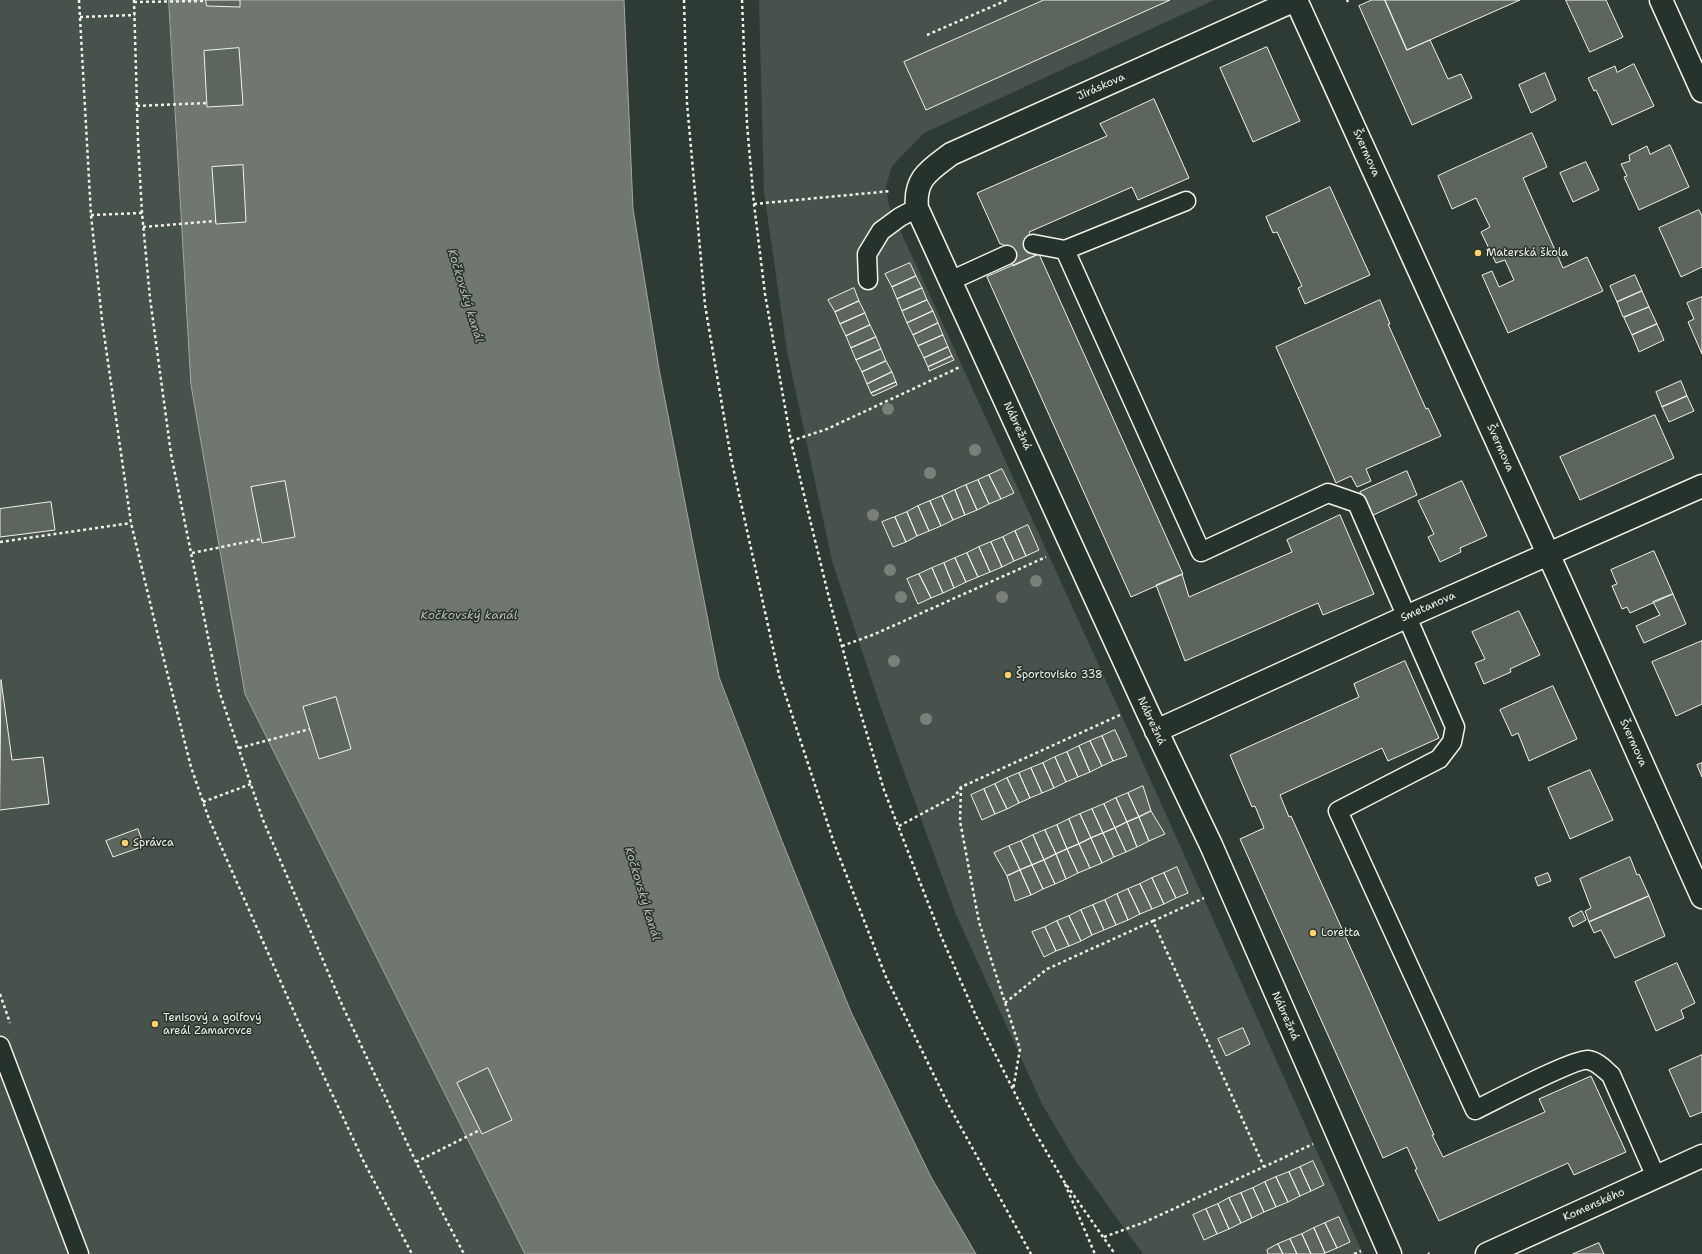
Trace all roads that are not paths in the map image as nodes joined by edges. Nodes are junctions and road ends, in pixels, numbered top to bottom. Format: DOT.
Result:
graph roads {
  1 [pos="1296,0"];
  2 [pos="1661,0"];
  3 [pos="1702,91"];
  4 [pos="918,198"];
  5 [pos="1186,201"];
  6 [pos="1033,244"];
  7 [pos="1065,250"];
  8 [pos="1007,255"];
  9 [pos="868,280"];
  10 [pos="950,281"];
  11 [pos="1702,486"];
  12 [pos="1549,554"];
  13 [pos="1406,616"];
  14 [pos="1156,731"];
  15 [pos="1702,897"];
  16 [pos="0,1046"];
  17 [pos="1702,1156"];
  18 [pos="1656,1177"];
  19 [pos="79,1254"];
  20 [pos="1390,1254"];
  21 [pos="1487,1254"];
  1 -- 4 [label="street, Jiráskova"];
  1 -- 12 [label="street, Švermova"];
  2 -- 3 [label="street"];
  4 -- 9 [label="lane"];
  4 -- 10 [label="street, Nábrežná"];
  5 -- 7 [label="lane"];
  6 -- 7 [label="lane"];
  7 -- 13 [label="lane"];
  8 -- 10 [label="lane"];
  10 -- 14 [label="street, Nábrežná"];
  11 -- 12 [label="street, Smetanova"];
  12 -- 13 [label="street, Smetanova"];
  12 -- 15 [label="street, Švermova"];
  13 -- 14 [label="street, Smetanova"];
  13 -- 18 [label="lane"];
  14 -- 20 [label="street, Nábrežná"];
  16 -- 19 [label="lane"];
  17 -- 18 [label="street, Komenského"];
  18 -- 21 [label="street, Komenského"];
}
